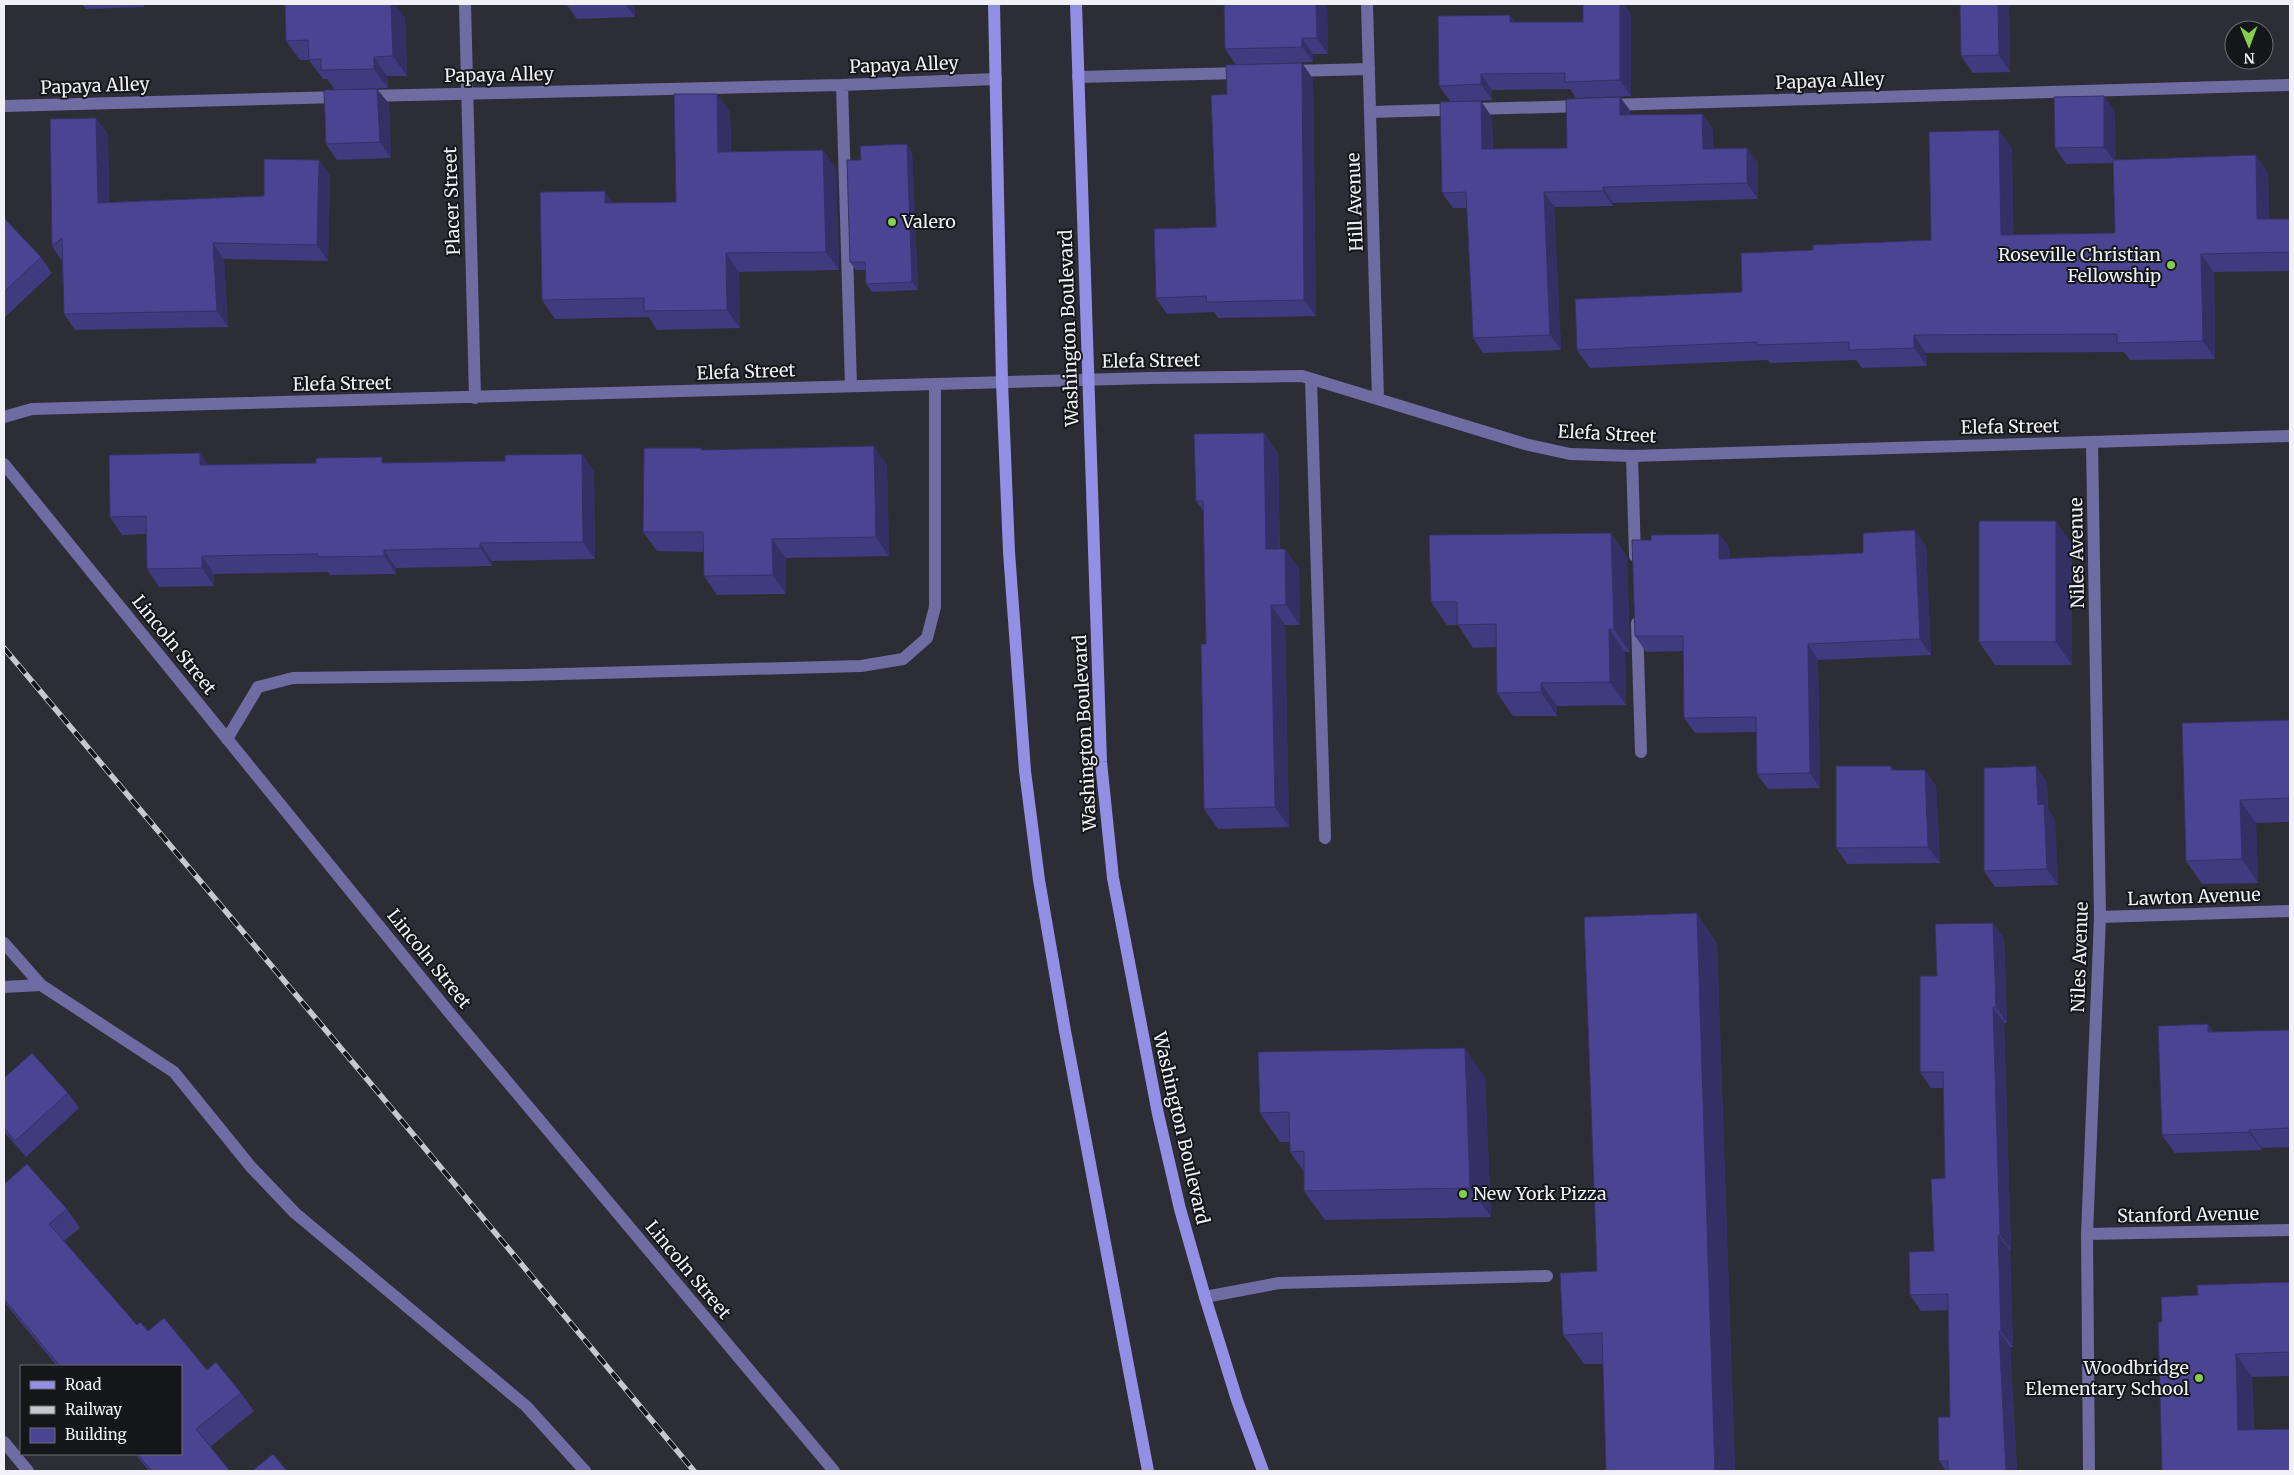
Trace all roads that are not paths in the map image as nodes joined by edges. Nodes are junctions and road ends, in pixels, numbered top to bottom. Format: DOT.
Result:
graph roads {
  1 [pos="465,4"];
  2 [pos="994,4"];
  3 [pos="1076,4"];
  4 [pos="1367,4"];
  5 [pos="1369,70"];
  6 [pos="1252,72"];
  7 [pos="1281,72"];
  8 [pos="1078,77"];
  9 [pos="996,79"];
  10 [pos="842,85"];
  11 [pos="2290,85"];
  12 [pos="466,93"];
  13 [pos="4,106"];
  14 [pos="1370,112"];
  15 [pos="1310,379"];
  16 [pos="1088,380"];
  17 [pos="1002,382"];
  18 [pos="935,384"];
  19 [pos="851,386"];
  20 [pos="475,398"];
  21 [pos="1378,399"];
  22 [pos="4,416"];
  23 [pos="2290,436"];
  24 [pos="2092,443"];
  25 [pos="1632,456"];
  26 [pos="4,464"];
  27 [pos="1635,564"];
  28 [pos="1637,614"];
  29 [pos="227,739"];
  30 [pos="1641,752"];
  31 [pos="1325,838"];
  32 [pos="2290,911"];
  33 [pos="2100,918"];
  34 [pos="4,943"];
  35 [pos="41,985"];
  36 [pos="4,987"];
  37 [pos="2290,1230"];
  38 [pos="2087,1234"];
  39 [pos="1546,1276"];
  40 [pos="1205,1297"];
  41 [pos="4,1442"];
  42 [pos="28,1471"];
  43 [pos="586,1471"];
  44 [pos="834,1471"];
  45 [pos="1148,1471"];
  46 [pos="1263,1471"];
  47 [pos="2089,1471"];
  1 -- 12 [label="street, Placer Street"];
  2 -- 9 [label="main road"];
  3 -- 8 [label="main road, Washington Boulevard"];
  4 -- 5 [label="street, Hill Avenue"];
  5 -- 7 [label="street"];
  5 -- 14 [label="street, Hill Avenue"];
  6 -- 8 [label="street"];
  8 -- 16 [label="main road, Washington Boulevard"];
  9 -- 10 [label="street, Papaya Alley"];
  9 -- 17 [label="main road"];
  10 -- 12 [label="street, Papaya Alley"];
  10 -- 19 [label="street"];
  11 -- 14 [label="street, Papaya Alley"];
  12 -- 13 [label="street, Papaya Alley"];
  12 -- 20 [label="street, Placer Street"];
  14 -- 21 [label="street, Hill Avenue"];
  15 -- 16 [label="street, Elefa Street"];
  15 -- 21 [label="street, Elefa Street"];
  15 -- 31 [label="street"];
  16 -- 17 [label="street, Elefa Street"];
  16 -- 40 [label="main road, Washington Boulevard"];
  17 -- 18 [label="street, Elefa Street"];
  17 -- 45 [label="main road"];
  18 -- 19 [label="street, Elefa Street"];
  18 -- 29 [label="street"];
  19 -- 20 [label="street, Elefa Street"];
  20 -- 22 [label="street, Elefa Street"];
  21 -- 25 [label="street, Elefa Street"];
  23 -- 24 [label="street, Elefa Street"];
  24 -- 25 [label="street, Elefa Street"];
  24 -- 33 [label="street, Niles Avenue"];
  25 -- 27 [label="street"];
  26 -- 29 [label="street, Lincoln Street"];
  28 -- 30 [label="street"];
  29 -- 44 [label="street, Lincoln Street"];
  32 -- 33 [label="street, Lawton Avenue"];
  33 -- 38 [label="street, Niles Avenue"];
  34 -- 35 [label="street"];
  35 -- 36 [label="street"];
  35 -- 43 [label="street"];
  37 -- 38 [label="street, Stanford Avenue"];
  38 -- 47 [label="street, Niles Avenue"];
  39 -- 40 [label="street"];
  40 -- 46 [label="main road, Washington Boulevard"];
  41 -- 42 [label="street"];
}
